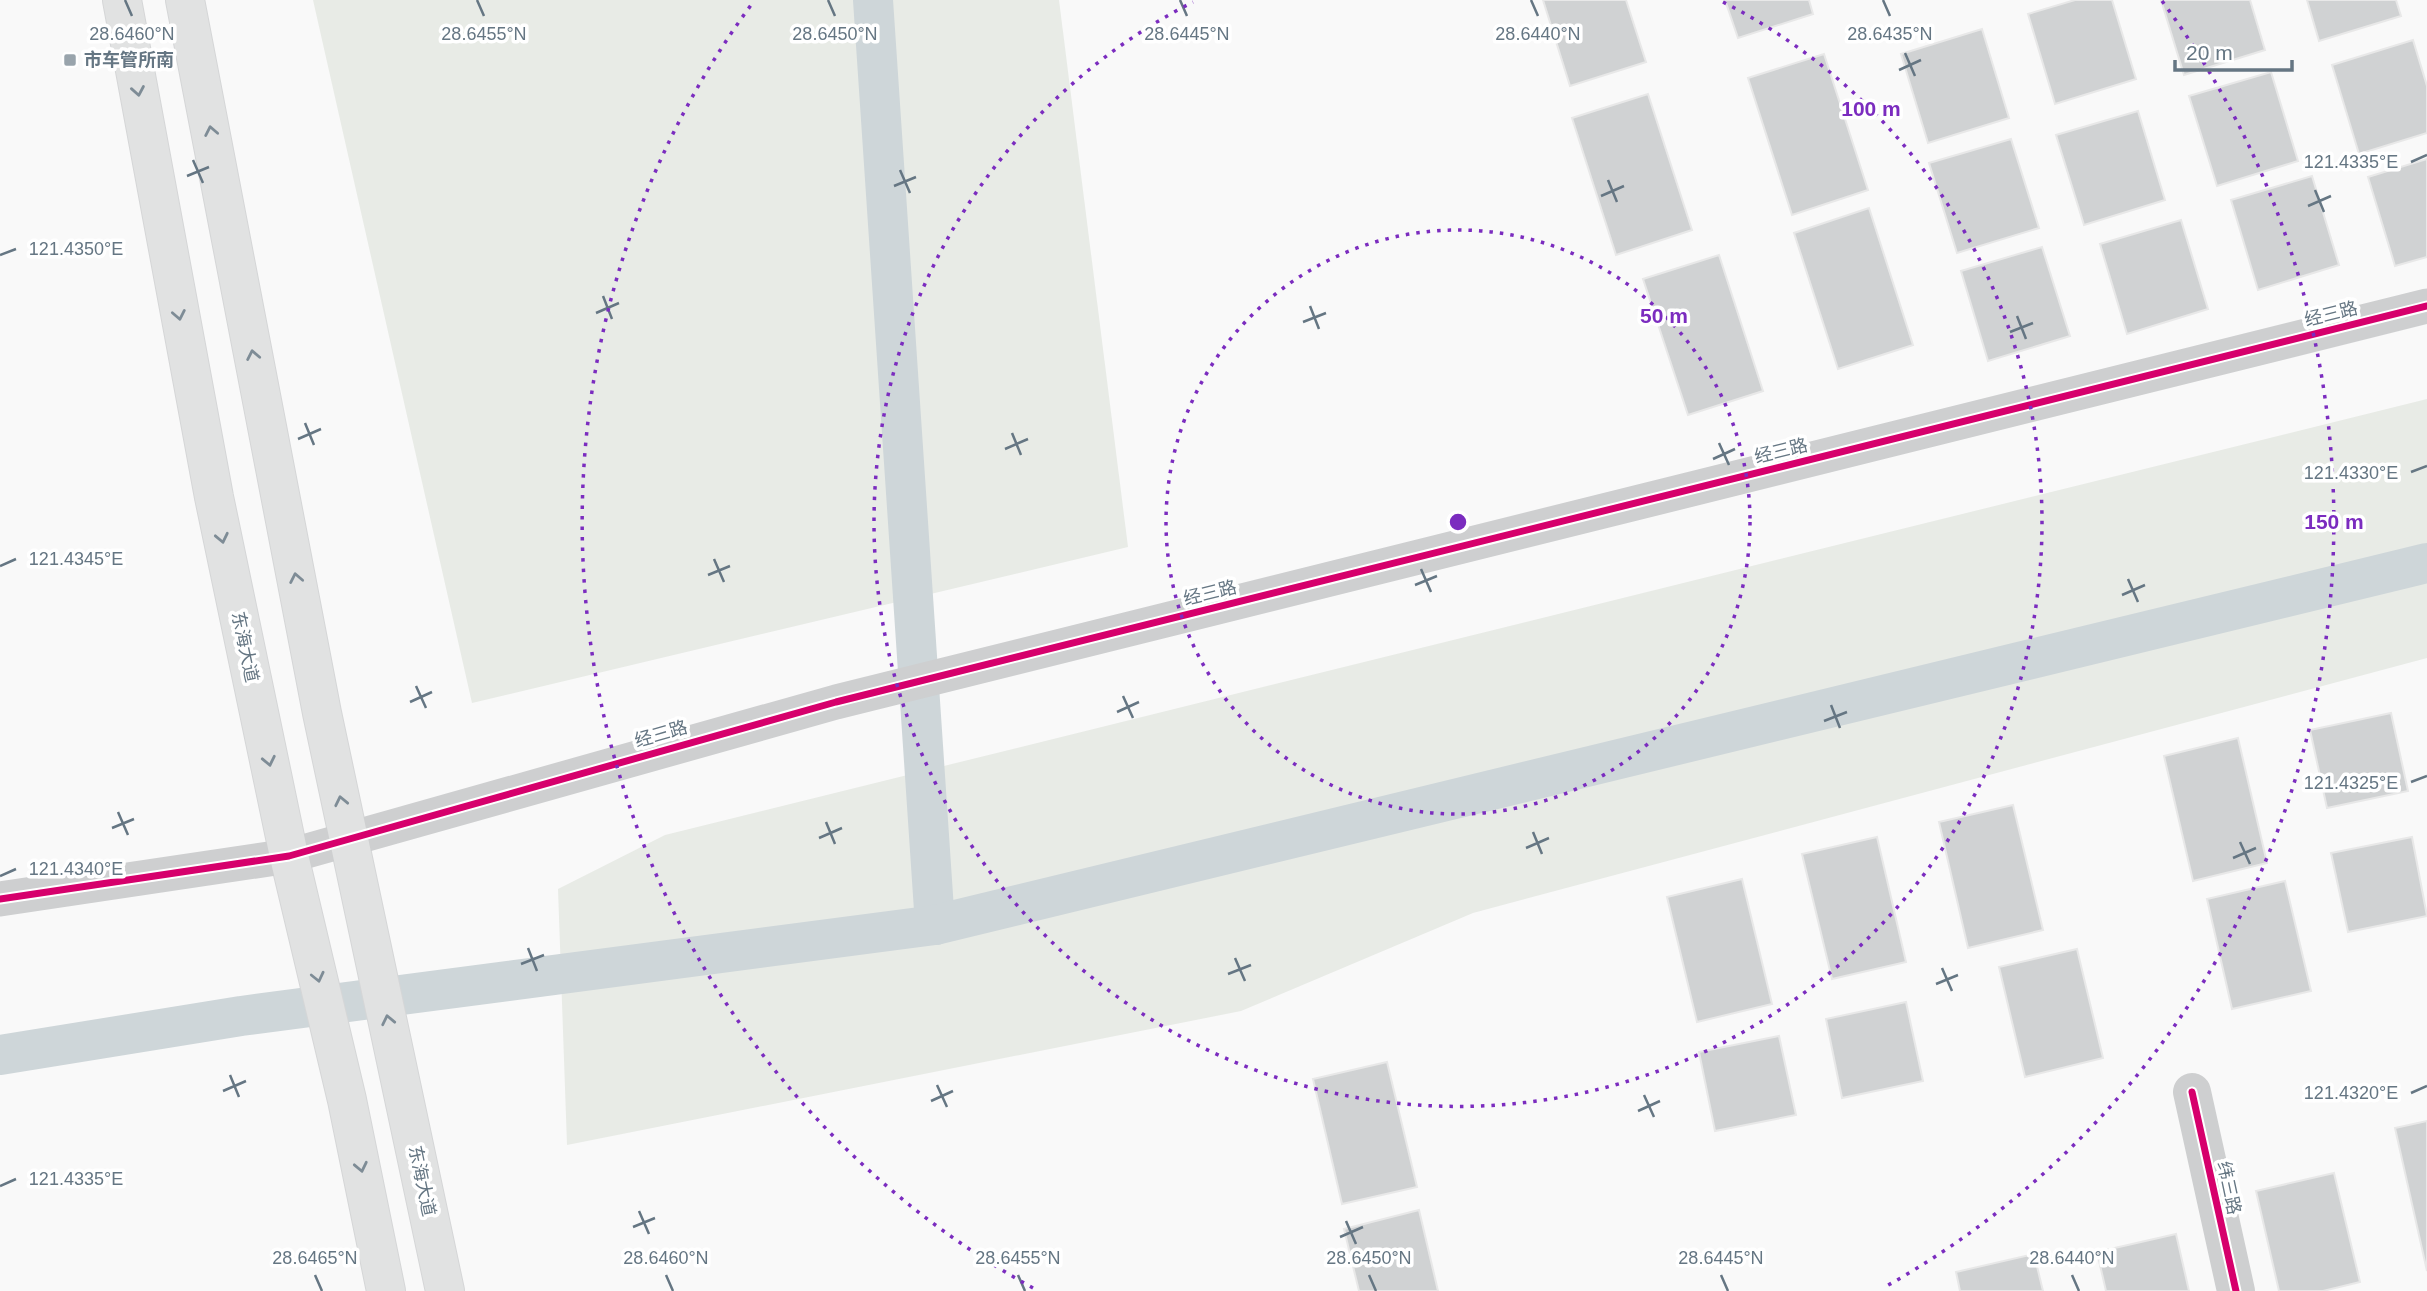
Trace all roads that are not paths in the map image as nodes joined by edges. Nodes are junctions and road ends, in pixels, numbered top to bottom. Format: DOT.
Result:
graph roads {
  1 [pos="122,0"];
  2 [pos="185,0"];
  3 [pos="2427,306"];
  4 [pos="349,838"];
  5 [pos="289,856"];
  6 [pos="0,899"];
  7 [pos="2192,1092"];
  8 [pos="386,1291"];
  9 [pos="445,1291"];
  10 [pos="2236,1291"];
  1 -- 5 [label="main road, 东海大道, one-way"];
  4 -- 2 [label="main road, 东海大道, one-way"];
  3 -- 4 [label="street, 经三路"];
  4 -- 5 [label="street, 经三路"];
  9 -- 4 [label="main road, 东海大道, one-way"];
  5 -- 6 [label="street, 经三路"];
  5 -- 8 [label="main road, 东海大道, one-way"];
  7 -- 10 [label="street, 纬三路"];
}
